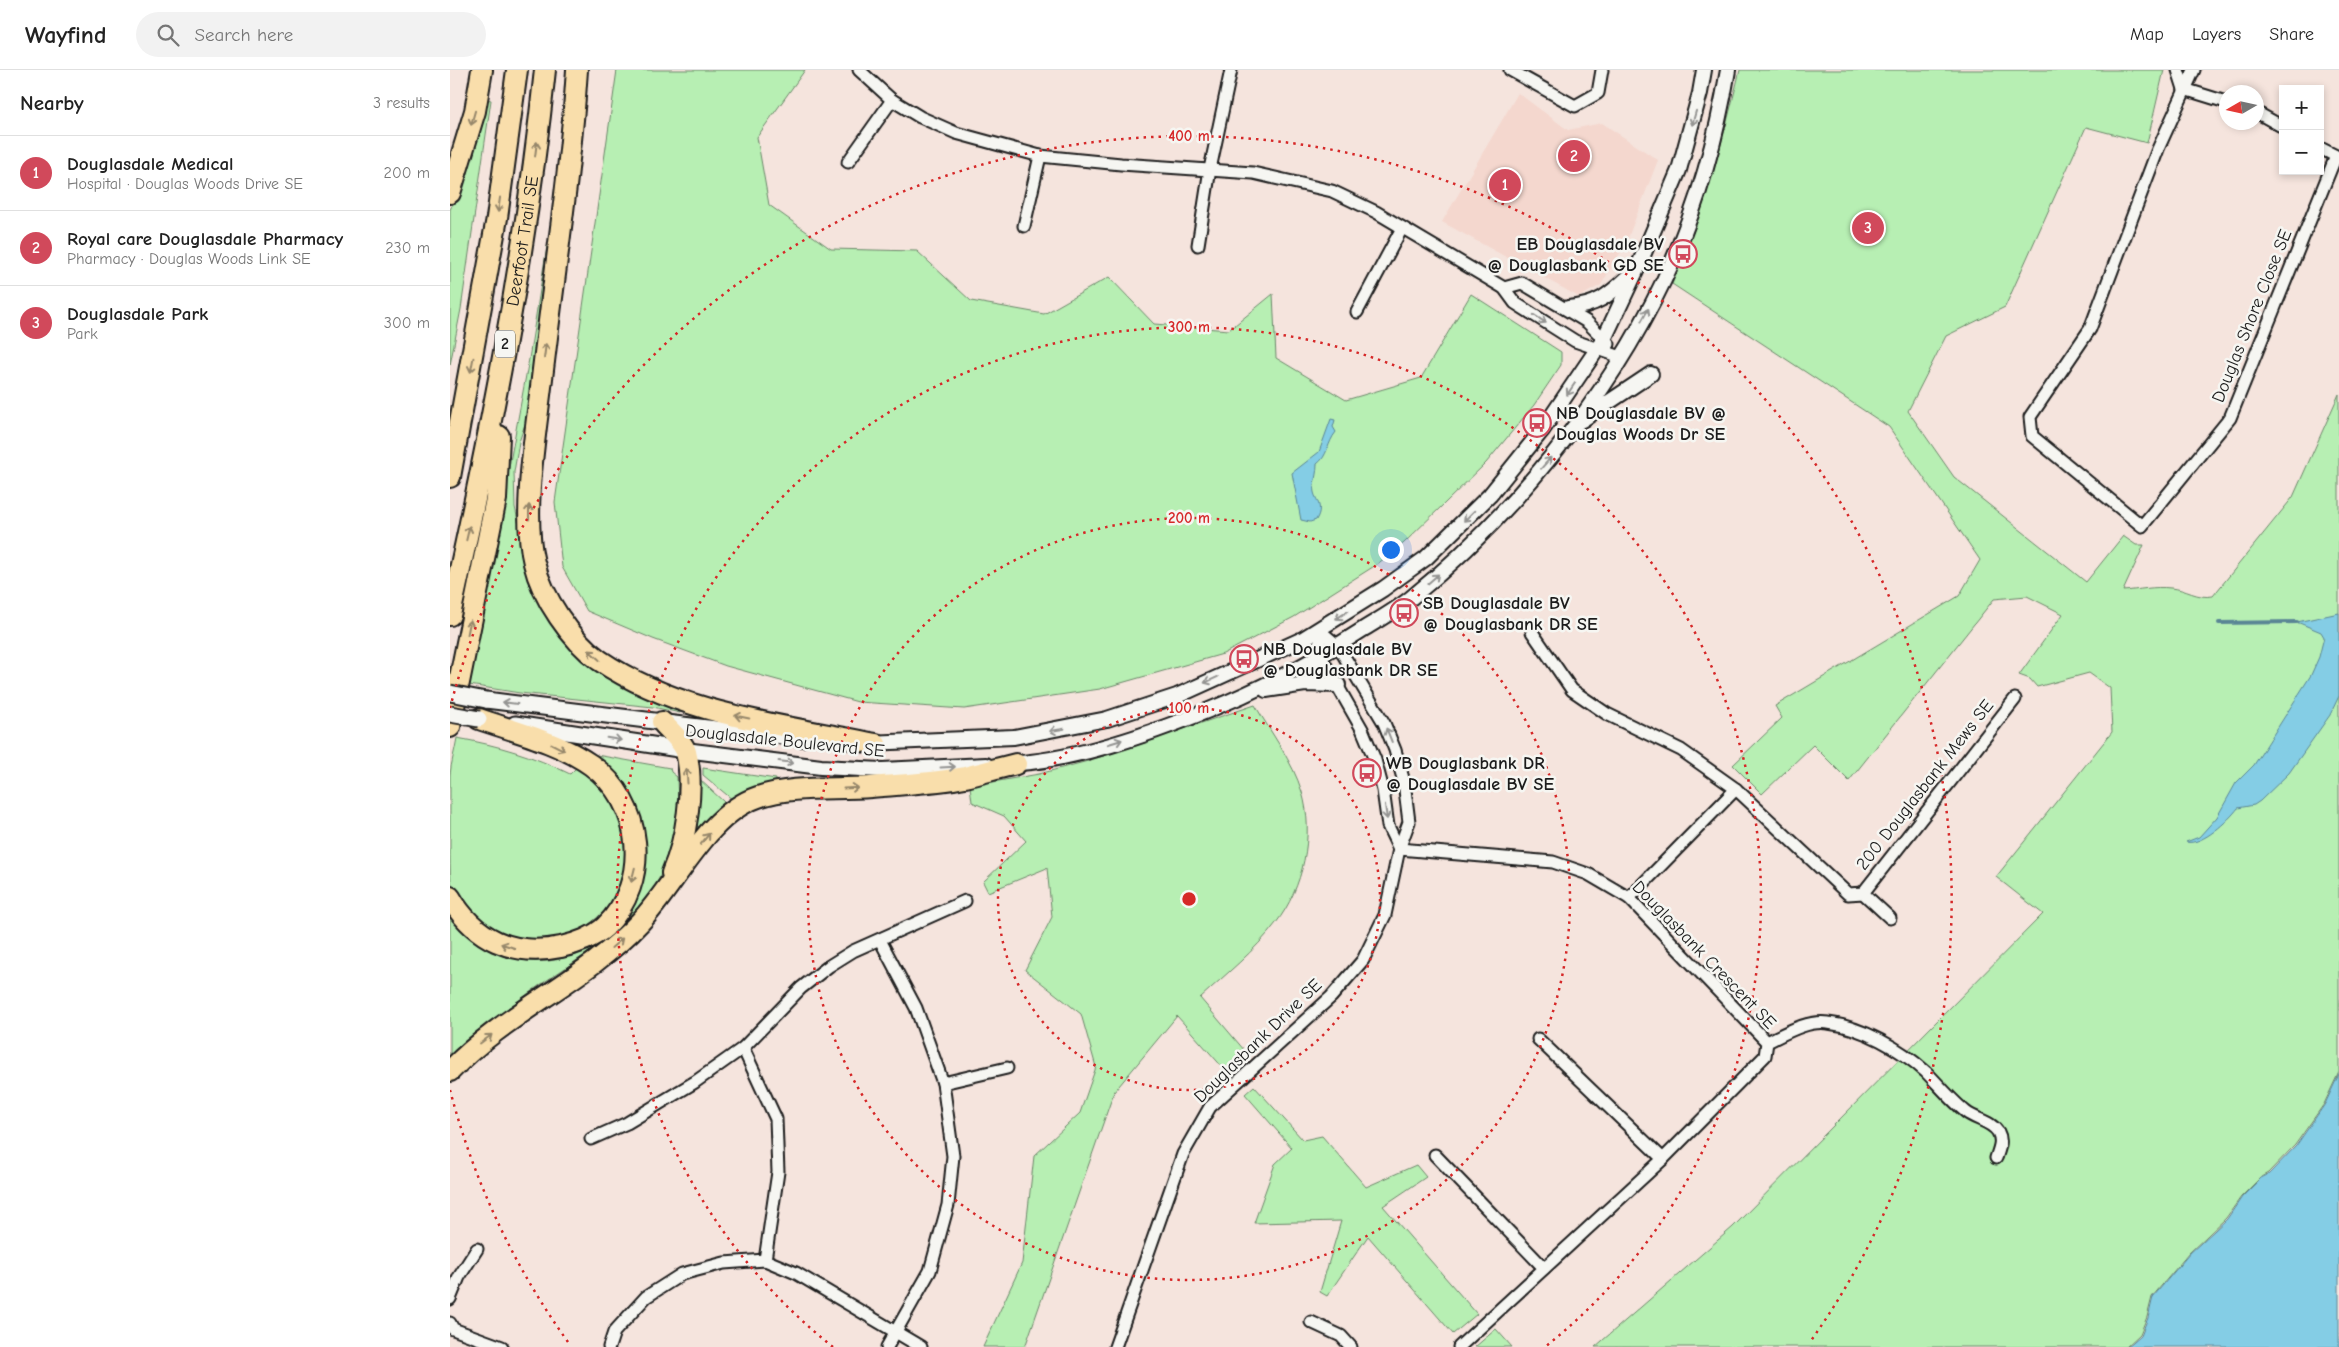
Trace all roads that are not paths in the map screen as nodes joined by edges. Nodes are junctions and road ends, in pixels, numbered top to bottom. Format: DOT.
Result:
graph roads {
  1 [pos="482,70"];
  2 [pos="517,70"];
  3 [pos="545,70"];
  4 [pos="577,70"];
  5 [pos="859,70"];
  6 [pos="1231,70"];
  7 [pos="1510,70"];
  8 [pos="1602,70"];
  9 [pos="1704,70"];
  10 [pos="1728,70"];
  11 [pos="2178,70"];
  12 [pos="2194,70"];
  13 [pos="2184,90"];
  14 [pos="892,100"];
  15 [pos="2219,100"];
  16 [pos="2264,116"];
  17 [pos="2279,125"];
  18 [pos="2324,150"];
  19 [pos="1040,156"];
  20 [pos="848,162"];
  21 [pos="1210,169"];
  22 [pos="450,193"];
  23 [pos="1024,226"];
  24 [pos="1402,228"];
  25 [pos="1198,245"];
  26 [pos="1638,267"];
  27 [pos="1504,288"];
  28 [pos="1568,308"];
  29 [pos="1357,312"];
  30 [pos="1601,344"];
  31 [pos="1621,357"];
  32 [pos="502,362"];
  33 [pos="1651,374"];
  34 [pos="1575,425"];
  35 [pos="450,477"];
  36 [pos="450,615"];
  37 [pos="1319,630"];
  38 [pos="1532,632"];
  39 [pos="1338,646"];
  40 [pos="1321,657"];
  41 [pos="1338,685"];
  42 [pos="1253,692"];
  43 [pos="450,693"];
  44 [pos="2015,699"];
  45 [pos="450,714"];
  46 [pos="479,719"];
  47 [pos="662,722"];
  48 [pos="450,727"];
  49 [pos="876,744"];
  50 [pos="685,750"];
  51 [pos="1016,764"];
  52 [pos="1736,789"];
  53 [pos="1399,850"];
  54 [pos="664,891"];
  55 [pos="1863,893"];
  56 [pos="450,897"];
  57 [pos="1629,898"];
  58 [pos="965,901"];
  59 [pos="1890,918"];
  60 [pos="880,940"];
  61 [pos="1538,1039"];
  62 [pos="1767,1042"];
  63 [pos="743,1048"];
  64 [pos="1007,1068"];
  65 [pos="450,1071"];
  66 [pos="943,1083"];
  67 [pos="591,1139"];
  68 [pos="1435,1155"];
  69 [pos="1996,1158"];
  70 [pos="1663,1159"];
  71 [pos="477,1249"];
  72 [pos="765,1260"];
  73 [pos="1544,1268"];
  74 [pos="450,1299"];
  75 [pos="1311,1322"];
  76 [pos="450,1324"];
  77 [pos="896,1333"];
  78 [pos="502,1347"];
  79 [pos="608,1347"];
  80 [pos="887,1347"];
  81 [pos="921,1347"];
  82 [pos="1115,1347"];
  83 [pos="1351,1347"];
  84 [pos="1459,1347"];
  1 -- 22 [label="highway, one-way"];
  2 -- 35 [label="highway, Deerfoot Trail SE / 2, one-way"];
  32 -- 3 [label="highway, Deerfoot Trail SE / 2, one-way"];
  49 -- 4 [label="highway, one-way"];
  5 -- 14 [label="street"];
  6 -- 21 [label="street"];
  7 -- 8 [label="street"];
  9 -- 26 [label="street, Douglasdale Boulevard SE, one-way"];
  31 -- 10 [label="street, Douglasdale Boulevard SE, one-way"];
  11 -- 13 [label="street"];
  12 -- 13 [label="street, Douglas Shore Close SE"];
  13 -- 15 [label="street"];
  13 -- 18 [label="street, Douglas Shore Close SE"];
  14 -- 19 [label="street"];
  14 -- 20 [label="street"];
  16 -- 17 [label="street"];
  19 -- 21 [label="street"];
  19 -- 23 [label="street"];
  21 -- 24 [label="street"];
  21 -- 25 [label="street"];
  24 -- 27 [label="street"];
  24 -- 29 [label="street"];
  26 -- 28 [label="street"];
  26 -- 30 [label="street, Douglasdale Boulevard SE"];
  27 -- 28 [label="street"];
  27 -- 30 [label="street, one-way"];
  28 -- 30 [label="street"];
  30 -- 31 [label="street"];
  30 -- 37 [label="street, Douglasdale Boulevard SE, one-way"];
  31 -- 34 [label="street, Douglasdale Boulevard SE"];
  36 -- 32 [label="highway, Deerfoot Trail SE / 2, one-way"];
  48 -- 32 [label="highway, one-way"];
  33 -- 34 [label="street"];
  39 -- 34 [label="street, Douglasdale Boulevard SE, one-way"];
  37 -- 39 [label="street, Douglasbank Drive SE"];
  37 -- 40 [label="street"];
  37 -- 49 [label="street, Douglasdale Boulevard SE, one-way"];
  38 -- 52 [label="street, 200 Douglasbank Mews SE"];
  39 -- 40 [label="street, Douglasdale Boulevard SE"];
  53 -- 39 [label="street, Douglasbank Drive SE, one-way"];
  40 -- 41 [label="street"];
  40 -- 42 [label="street, Douglasdale Boulevard SE"];
  41 -- 42 [label="street"];
  41 -- 53 [label="street, one-way"];
  51 -- 42 [label="street, Douglasdale Boulevard SE, one-way"];
  47 -- 43 [label="main road, Douglasdale Boulevard SE, one-way, bridge"];
  44 -- 55 [label="street, 200 Douglasbank Mews SE"];
  45 -- 46 [label="main road, Douglasdale Boulevard SE, bridge"];
  46 -- 50 [label="main road, Douglasdale Boulevard SE, one-way"];
  46 -- 56 [label="highway, one-way"];
  47 -- 49 [label="street, Douglasdale Boulevard SE"];
  47 -- 50 [label="highway"];
  50 -- 51 [label="street, Douglasdale Boulevard SE, one-way"];
  54 -- 50 [label="highway, one-way"];
  54 -- 51 [label="highway, one-way"];
  52 -- 55 [label="street, 200 Douglasbank Mews SE"];
  52 -- 57 [label="street"];
  53 -- 57 [label="street, Douglasbank Crescent SE"];
  53 -- 82 [label="street, Douglasbank Drive SE"];
  65 -- 54 [label="highway, one-way"];
  55 -- 59 [label="street, 200 Douglasbank Mews SE"];
  57 -- 62 [label="street, Douglasbank Crescent SE"];
  58 -- 60 [label="street"];
  60 -- 63 [label="street"];
  60 -- 66 [label="street"];
  61 -- 70 [label="street"];
  62 -- 69 [label="street"];
  62 -- 70 [label="street, Douglasbank Crescent SE"];
  63 -- 67 [label="street"];
  63 -- 72 [label="street"];
  64 -- 66 [label="street"];
  66 -- 77 [label="street"];
  68 -- 73 [label="street"];
  70 -- 73 [label="street, Douglasbank Crescent SE"];
  71 -- 74 [label="street"];
  72 -- 77 [label="street"];
  72 -- 79 [label="street"];
  73 -- 84 [label="street, Douglasbank Crescent SE"];
  75 -- 83 [label="street"];
  76 -- 78 [label="street"];
  77 -- 80 [label="street"];
  77 -- 81 [label="street"];
}
